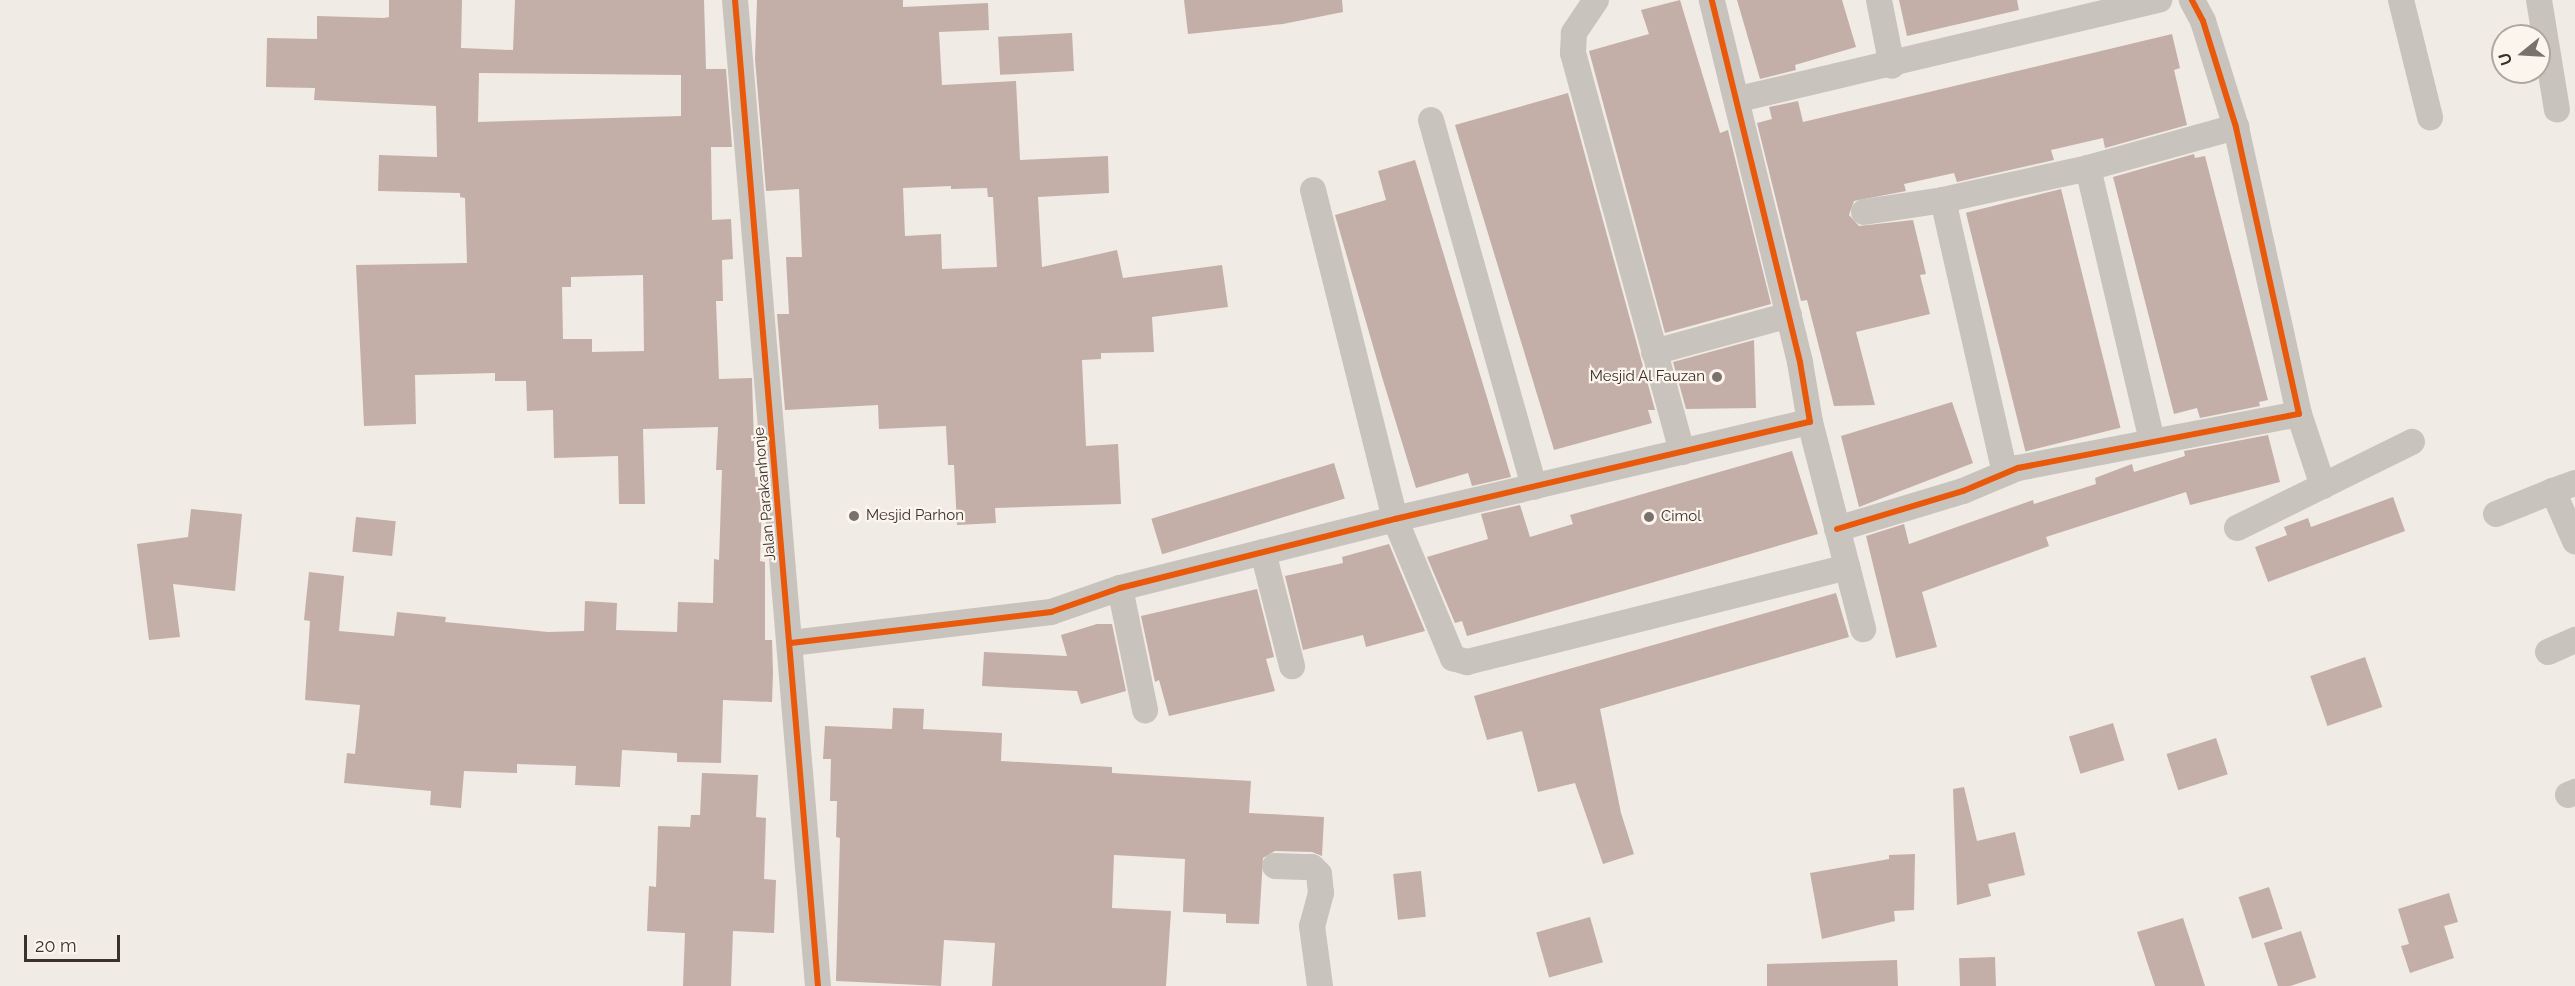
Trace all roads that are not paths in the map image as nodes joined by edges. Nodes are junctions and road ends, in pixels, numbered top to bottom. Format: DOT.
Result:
graph roads {
  1 [pos="735,0"];
  2 [pos="1596,0"];
  3 [pos="1712,0"];
  4 [pos="1879,0"];
  5 [pos="2159,0"];
  6 [pos="2192,0"];
  7 [pos="2401,0"];
  8 [pos="2539,0"];
  9 [pos="1892,66"];
  10 [pos="1739,99"];
  11 [pos="2556,110"];
  12 [pos="2430,117"];
  13 [pos="1431,120"];
  14 [pos="2236,128"];
  15 [pos="2088,168"];
  16 [pos="1313,190"];
  17 [pos="1943,200"];
  18 [pos="1864,212"];
  19 [pos="1789,315"];
  20 [pos="1654,352"];
  21 [pos="2299,414"];
  22 [pos="1810,422"];
  23 [pos="2152,440"];
  24 [pos="2412,442"];
  25 [pos="1682,452"];
  26 [pos="2005,473"];
  27 [pos="2323,486"];
  28 [pos="1534,487"];
  29 [pos="2564,487"];
  30 [pos="2496,514"];
  31 [pos="1395,519"];
  32 [pos="2237,528"];
  33 [pos="1837,529"];
  34 [pos="2575,541"];
  35 [pos="1263,552"];
  36 [pos="1847,567"];
  37 [pos="1120,588"];
  38 [pos="1863,629"];
  39 [pos="2575,640"];
  40 [pos="791,643"];
  41 [pos="2548,652"];
  42 [pos="1292,666"];
  43 [pos="1145,710"];
  44 [pos="1295,866"];
  45 [pos="818,986"];
  46 [pos="1320,986"];
  1 -- 40 [label="street, Jalan Parakanhonje"];
  2 -- 20 [label="street"];
  3 -- 10 [label="street"];
  4 -- 9 [label="street"];
  5 -- 9 [label="street"];
  6 -- 14 [label="street"];
  7 -- 12 [label="street"];
  8 -- 11 [label="street"];
  9 -- 10 [label="street"];
  10 -- 19 [label="street"];
  13 -- 28 [label="street"];
  14 -- 15 [label="street"];
  14 -- 21 [label="street"];
  15 -- 17 [label="street"];
  15 -- 23 [label="street"];
  16 -- 31 [label="street"];
  17 -- 18 [label="street"];
  17 -- 26 [label="street"];
  19 -- 20 [label="street"];
  19 -- 22 [label="street"];
  20 -- 25 [label="street"];
  21 -- 23 [label="street"];
  21 -- 27 [label="street"];
  22 -- 25 [label="street"];
  22 -- 33 [label="street"];
  23 -- 26 [label="street"];
  24 -- 27 [label="street"];
  25 -- 28 [label="street"];
  26 -- 33 [label="street"];
  27 -- 32 [label="street"];
  28 -- 31 [label="street"];
  29 -- 30 [label="street"];
  29 -- 34 [label="street"];
  31 -- 35 [label="street"];
  31 -- 36 [label="street"];
  33 -- 36 [label="street"];
  35 -- 37 [label="street"];
  35 -- 42 [label="street"];
  36 -- 38 [label="street"];
  37 -- 40 [label="street"];
  37 -- 43 [label="street"];
  39 -- 41 [label="street"];
  40 -- 45 [label="street, Jalan Parakanhonje"];
  44 -- 46 [label="street"];
}
